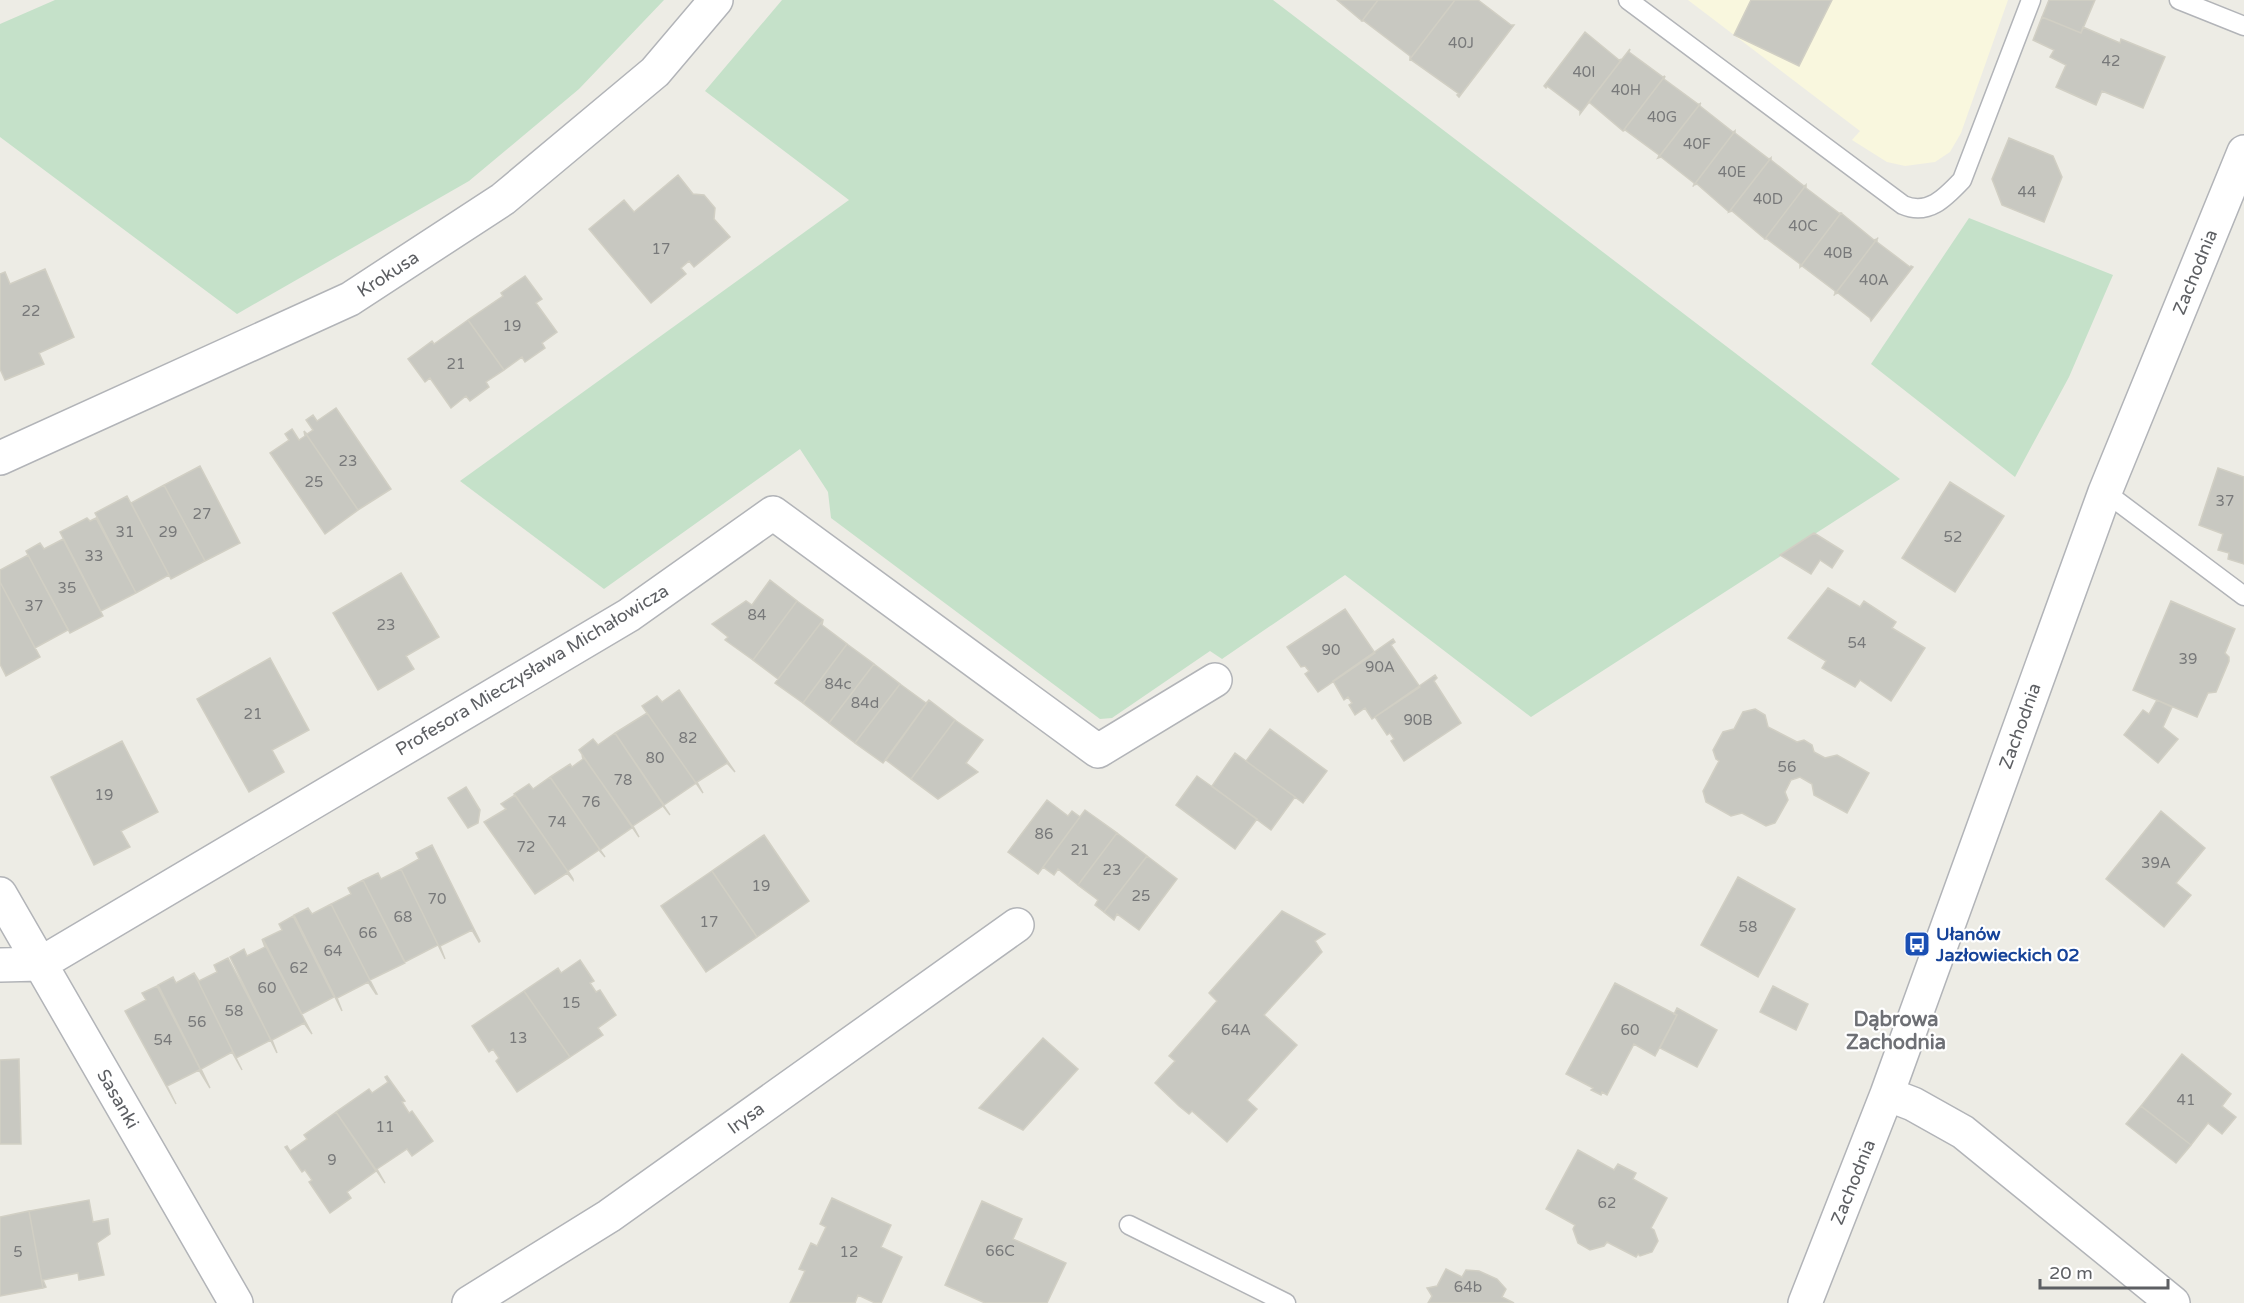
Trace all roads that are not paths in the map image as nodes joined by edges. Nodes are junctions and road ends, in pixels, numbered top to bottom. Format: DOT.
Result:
graph roads {
  1 [pos="716,0"];
  2 [pos="1628,0"];
  3 [pos="2031,0"];
  4 [pos="2179,0"];
  5 [pos="2244,27"];
  6 [pos="2244,152"];
  7 [pos="0,458"];
  8 [pos="2105,492"];
  9 [pos="2244,596"];
  10 [pos="1215,680"];
  11 [pos="0,894"];
  12 [pos="1017,924"];
  13 [pos="0,964"];
  14 [pos="40,964"];
  15 [pos="1887,1094"];
  16 [pos="1129,1225"];
  17 [pos="236,1303"];
  18 [pos="469,1303"];
  19 [pos="1286,1303"];
  20 [pos="1805,1303"];
  21 [pos="2172,1303"];
  1 -- 7 [label="street, Krokusa"];
  2 -- 3 [label="lane"];
  4 -- 5 [label="lane"];
  6 -- 8 [label="street, Zachodnia"];
  8 -- 9 [label="lane"];
  8 -- 15 [label="street, Zachodnia"];
  10 -- 14 [label="street, Profesora Mieczysława Michałowicza"];
  11 -- 14 [label="street, Sasanki"];
  12 -- 18 [label="street, Irysa"];
  13 -- 14 [label="street"];
  14 -- 17 [label="street, Sasanki"];
  15 -- 20 [label="street, Zachodnia"];
  15 -- 21 [label="street"];
  16 -- 19 [label="lane"];
}
